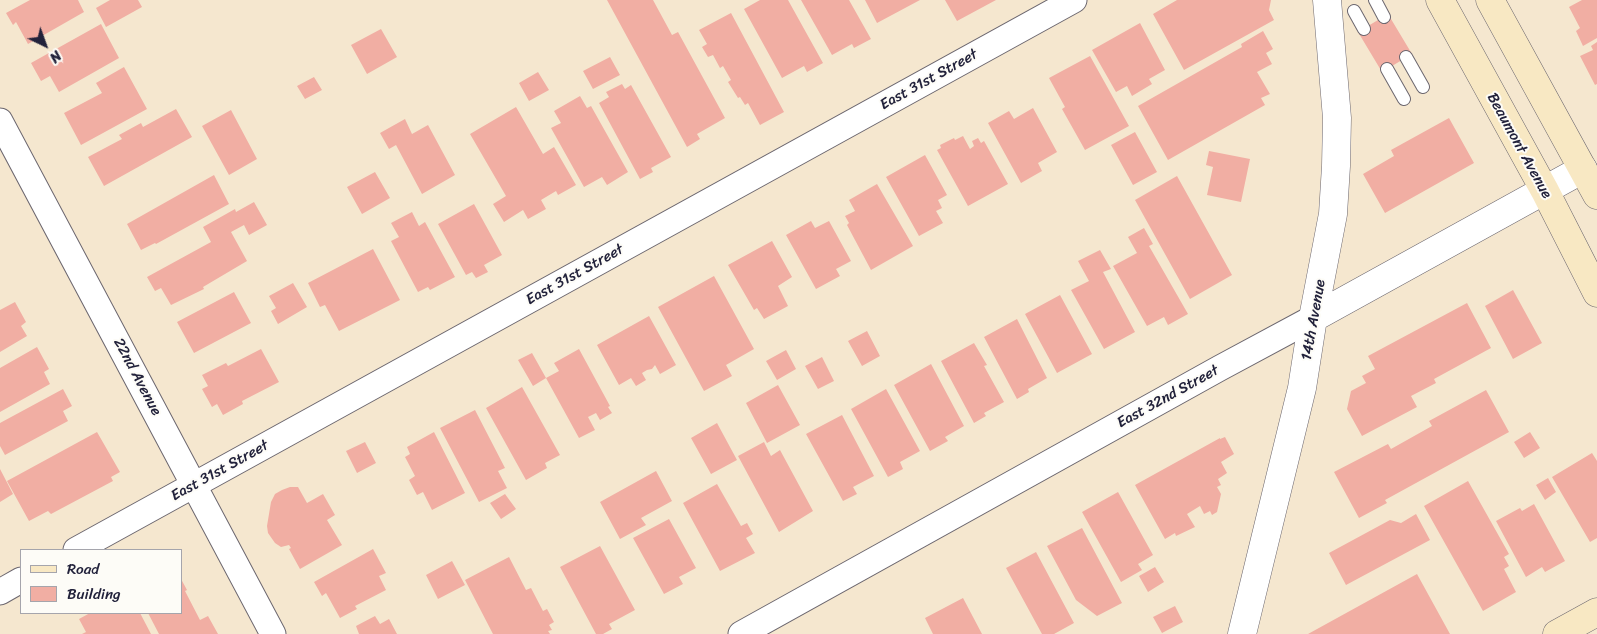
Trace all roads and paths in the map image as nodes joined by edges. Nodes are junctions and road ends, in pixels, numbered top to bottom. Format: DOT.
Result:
graph roads {
  1 [pos="1074,0"];
  2 [pos="1327,0"];
  3 [pos="1375,0"];
  4 [pos="1440,0"];
  5 [pos="1490,0"];
  6 [pos="1354,11"];
  7 [pos="1384,17"];
  8 [pos="1364,29"];
  9 [pos="1406,57"];
  10 [pos="1387,69"];
  11 [pos="1423,88"];
  12 [pos="1404,98"];
  13 [pos="0,121"];
  14 [pos="1590,165"];
  15 [pos="1545,191"];
  16 [pos="1597,195"];
  17 [pos="1597,293"];
  18 [pos="1313,318"];
  19 [pos="194,485"];
  20 [pos="78,549"];
  21 [pos="20,581"];
  22 [pos="0,592"];
  23 [pos="1597,612"];
  24 [pos="273,634"];
  25 [pos="740,634"];
  26 [pos="1242,634"];
  27 [pos="1557,634"];
  1 -- 19 [label="street, East 31st Street"];
  2 -- 18 [label="street, 14th Avenue"];
  3 -- 7 [label="lane"];
  4 -- 15 [label="main road, Beaumont Avenue"];
  5 -- 14 [label="main road"];
  6 -- 8 [label="lane"];
  9 -- 11 [label="lane"];
  10 -- 12 [label="lane"];
  13 -- 19 [label="street, 22nd Avenue"];
  14 -- 15 [label="street, East 32nd Street"];
  14 -- 16 [label="main road"];
  15 -- 17 [label="main road, Beaumont Avenue"];
  15 -- 18 [label="street, East 32nd Street"];
  18 -- 25 [label="street, East 32nd Street"];
  18 -- 26 [label="street, 14th Avenue"];
  19 -- 20 [label="street, East 31st Street"];
  19 -- 24 [label="street, 22nd Avenue"];
  21 -- 22 [label="street"];
  23 -- 27 [label="main road"];
}
